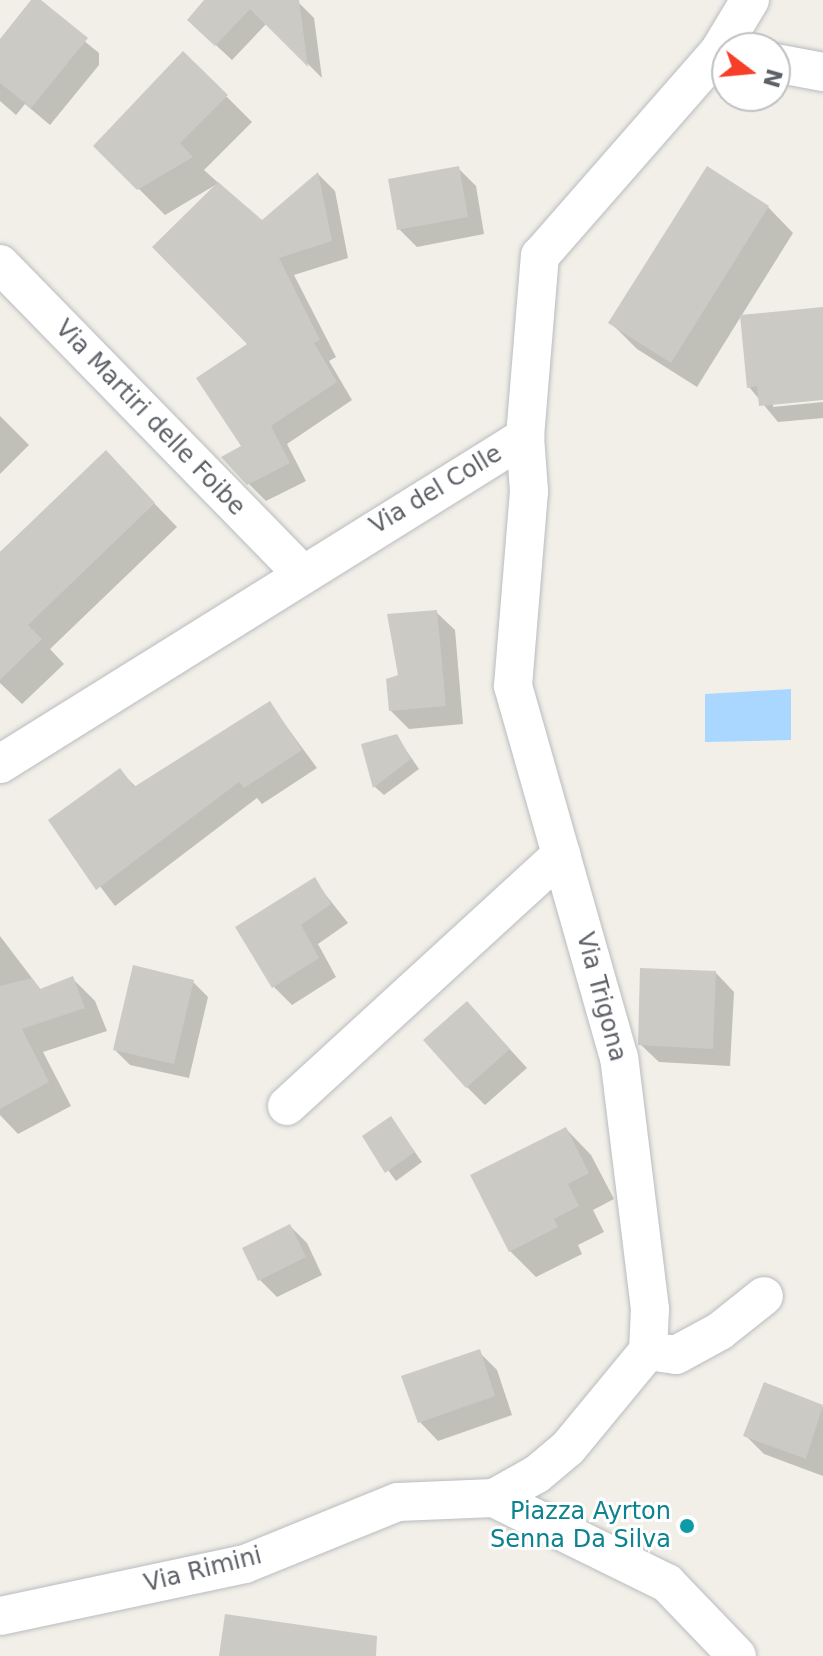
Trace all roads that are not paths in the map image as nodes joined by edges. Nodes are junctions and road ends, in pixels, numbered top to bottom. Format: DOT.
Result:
graph roads {
  1 [pos="750,0"];
  2 [pos="734,32"];
  3 [pos="791,66"];
  4 [pos="711,67"];
  5 [pos="823,72"];
  6 [pos="0,264"];
  7 [pos="525,437"];
  8 [pos="301,572"];
  9 [pos="0,764"];
  10 [pos="561,855"];
  11 [pos="287,1106"];
  12 [pos="764,1296"];
  13 [pos="648,1351"];
  14 [pos="494,1498"];
  15 [pos="0,1616"];
  16 [pos="737,1656"];
  1 -- 2 [label="street"];
  3 -- 5 [label="street"];
  4 -- 7 [label="street, Via del Colle"];
  6 -- 8 [label="street, Via Martiri delle Foibe"];
  7 -- 8 [label="street, Via del Colle"];
  7 -- 10 [label="street, Via Trigona"];
  8 -- 9 [label="street, Via del Colle"];
  10 -- 11 [label="street"];
  10 -- 13 [label="street, Via Trigona"];
  12 -- 13 [label="street"];
  13 -- 14 [label="street"];
  14 -- 15 [label="street, Via Rimini"];
  14 -- 16 [label="street"];
}
